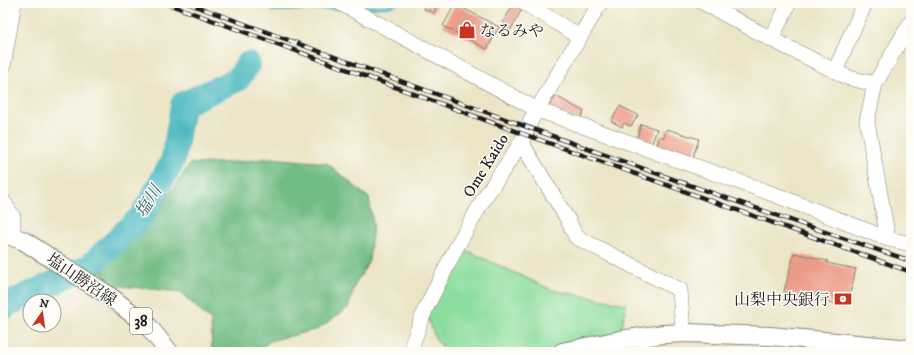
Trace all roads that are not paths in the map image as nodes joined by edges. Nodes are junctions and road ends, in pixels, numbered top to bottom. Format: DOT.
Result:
graph roads {
  1 [pos="14,3"];
  2 [pos="340,3"];
  3 [pos="525,3"];
  4 [pos="600,3"];
  5 [pos="789,3"];
  6 [pos="865,3"];
  7 [pos="710,5"];
  8 [pos="911,22"];
  9 [pos="580,37"];
  10 [pos="771,39"];
  11 [pos="3,66"];
  12 [pos="835,71"];
  13 [pos="875,84"];
  14 [pos="538,110"];
  15 [pos="519,145"];
  16 [pos="3,201"];
  17 [pos="8,235"];
  18 [pos="888,239"];
  19 [pos="911,244"];
  20 [pos="683,333"];
  21 [pos="901,350"];
  22 [pos="169,352"];
  23 [pos="413,352"];
  24 [pos="562,352"];
  1 -- 11 [label="street"];
  2 -- 14 [label="street"];
  3 -- 9 [label="street"];
  4 -- 9 [label="street, Ome Kaido"];
  5 -- 10 [label="street"];
  6 -- 12 [label="street"];
  7 -- 10 [label="street"];
  8 -- 13 [label="street"];
  9 -- 14 [label="street, Ome Kaido"];
  10 -- 12 [label="street"];
  12 -- 13 [label="street"];
  13 -- 18 [label="street"];
  14 -- 15 [label="street, Ome Kaido"];
  14 -- 18 [label="street"];
  15 -- 20 [label="street"];
  15 -- 23 [label="street, Ome Kaido"];
  16 -- 17 [label="street"];
  17 -- 22 [label="main road, 塩山勝沼線 / 38"];
  18 -- 19 [label="street"];
  20 -- 21 [label="main road"];
  20 -- 24 [label="main road"];
}
